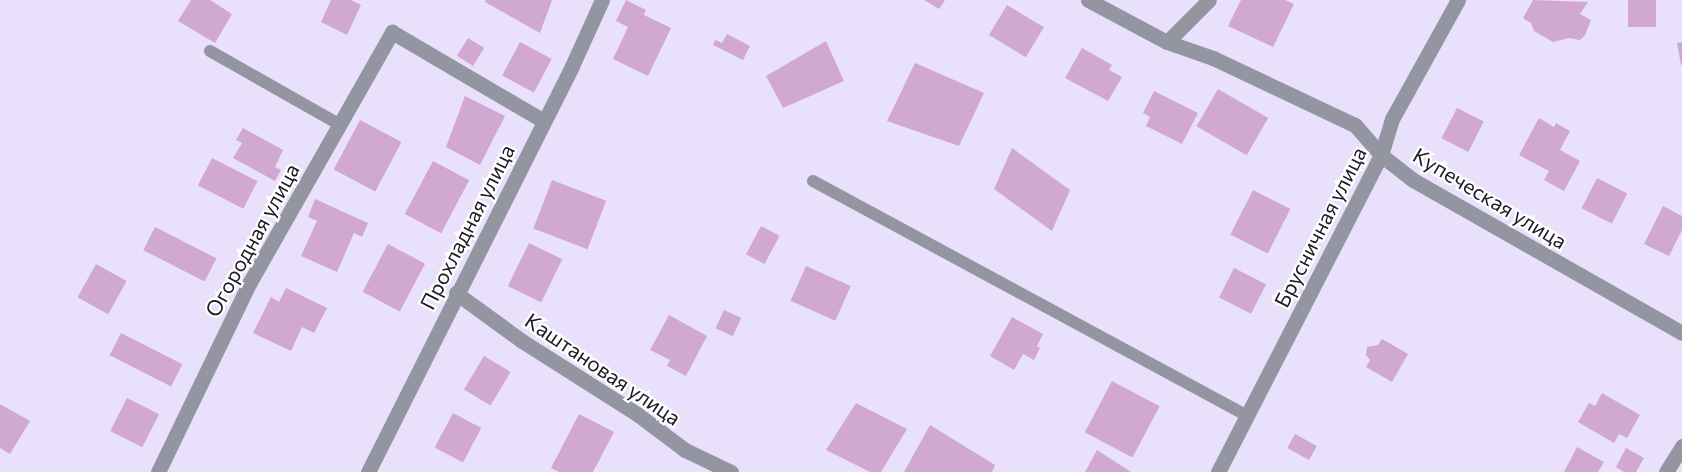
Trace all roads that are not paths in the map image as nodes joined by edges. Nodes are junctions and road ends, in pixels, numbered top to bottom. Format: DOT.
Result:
graph roads {
  1 [pos="602,0"];
  2 [pos="1088,0"];
  3 [pos="1209,0"];
  4 [pos="1458,0"];
  5 [pos="1167,42"];
  6 [pos="210,51"];
  7 [pos="544,121"];
  8 [pos="340,125"];
  9 [pos="1382,155"];
  10 [pos="813,181"];
  11 [pos="456,293"];
  12 [pos="1682,333"];
  13 [pos="1247,416"];
  14 [pos="1682,446"];
  15 [pos="158,472"];
  16 [pos="368,472"];
  17 [pos="731,472"];
  18 [pos="1218,472"];
  19 [pos="1666,472"];
  1 -- 7 [label="street, Прохладная улица"];
  2 -- 5 [label="street, Купеческая улица"];
  3 -- 5 [label="street"];
  4 -- 9 [label="street, Брусничная улица"];
  5 -- 9 [label="street, Купеческая улица"];
  6 -- 8 [label="lane"];
  7 -- 8 [label="street, Огородная улица"];
  7 -- 11 [label="street, Прохладная улица"];
  8 -- 15 [label="street, Огородная улица"];
  9 -- 12 [label="street, Купеческая улица"];
  9 -- 13 [label="street, Брусничная улица"];
  10 -- 13 [label="lane"];
  11 -- 16 [label="street, Прохладная улица"];
  11 -- 17 [label="street, Каштановая улица"];
  13 -- 18 [label="street, Брусничная улица"];
  14 -- 19 [label="street"];
}
